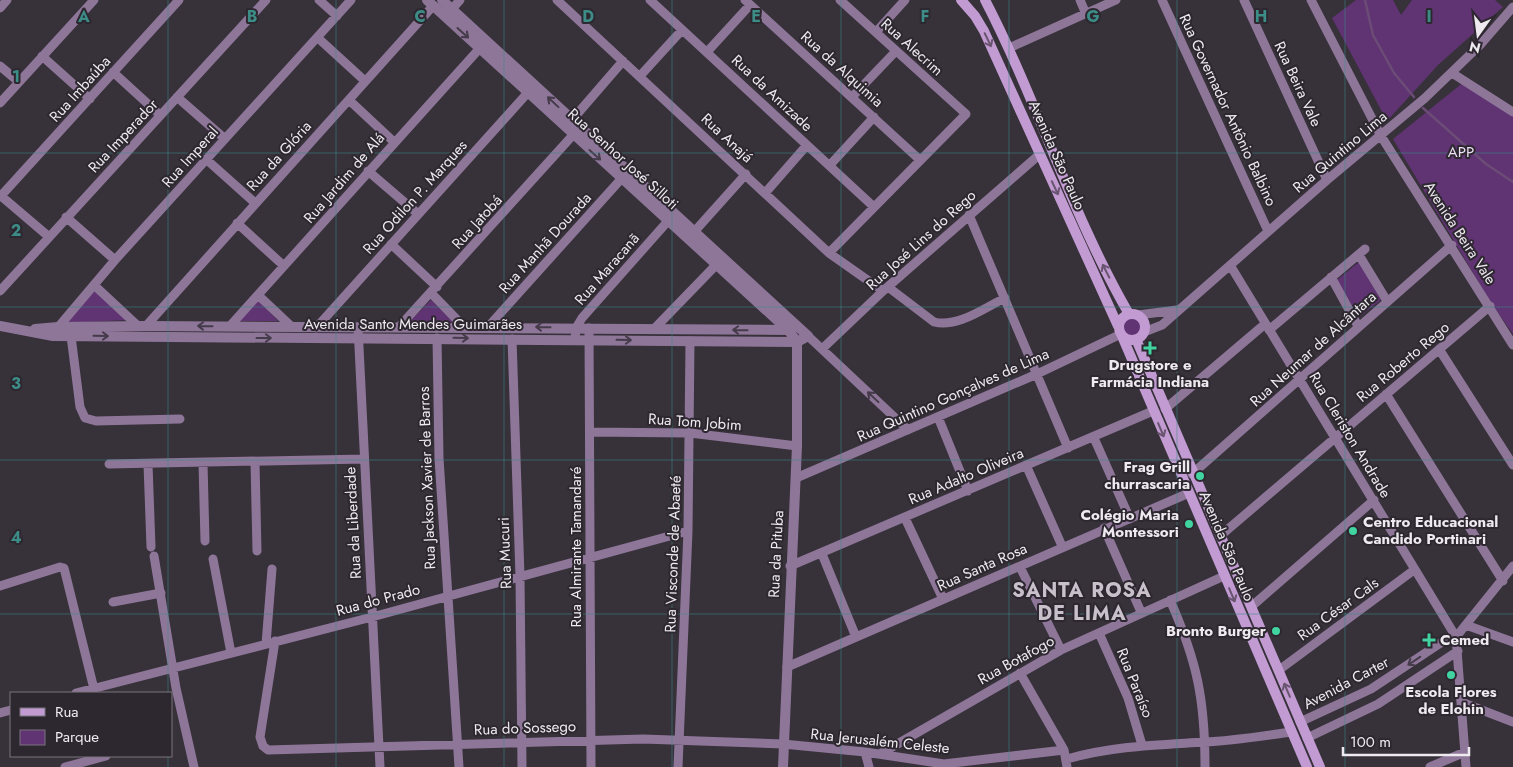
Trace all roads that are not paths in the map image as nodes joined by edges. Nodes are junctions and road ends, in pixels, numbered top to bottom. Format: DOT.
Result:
graph roads {
  1 [pos="8,0"];
  2 [pos="94,0"];
  3 [pos="180,0"];
  4 [pos="266,0"];
  5 [pos="319,0"];
  6 [pos="351,0"];
  7 [pos="460,0"];
  8 [pos="557,0"];
  9 [pos="650,0"];
  10 [pos="840,0"];
  11 [pos="905,0"];
  12 [pos="961,0"];
  13 [pos="985,0"];
  14 [pos="1080,0"];
  15 [pos="1116,0"];
  16 [pos="1162,0"];
  17 [pos="1244,0"];
  18 [pos="1311,0"];
  19 [pos="434,2"];
  20 [pos="748,2"];
  21 [pos="1513,7"];
  22 [pos="0,8"];
  23 [pos="452,9"];
  24 [pos="1086,14"];
  25 [pos="337,16"];
  26 [pos="1509,21"];
  27 [pos="682,30"];
  28 [pos="876,32"];
  29 [pos="318,38"];
  30 [pos="480,48"];
  31 [pos="1009,48"];
  32 [pos="896,51"];
  33 [pos="707,52"];
  34 [pos="42,56"];
  35 [pos="623,61"];
  36 [pos="0,66"];
  37 [pos="113,72"];
  38 [pos="1452,73"];
  39 [pos="640,76"];
  40 [pos="365,81"];
  41 [pos="19,82"];
  42 [pos="531,89"];
  43 [pos="177,97"];
  44 [pos="852,97"];
  45 [pos="90,99"];
  46 [pos="349,100"];
  47 [pos="0,103"];
  48 [pos="1513,112"];
  49 [pos="160,115"];
  50 [pos="874,117"];
  51 [pos="572,120"];
  52 [pos="573,135"];
  53 [pos="1381,136"];
  54 [pos="225,140"];
  55 [pos="394,142"];
  56 [pos="807,145"];
  57 [pos="1040,154"];
  58 [pos="207,160"];
  59 [pos="920,160"];
  60 [pos="830,165"];
  61 [pos="368,171"];
  62 [pos="746,174"];
  63 [pos="622,178"];
  64 [pos="1327,180"];
  65 [pos="766,192"];
  66 [pos="0,196"];
  67 [pos="255,203"];
  68 [pos="874,207"];
  69 [pos="417,213"];
  70 [pos="969,215"];
  71 [pos="66,217"];
  72 [pos="668,221"];
  73 [pos="237,224"];
  74 [pos="1268,231"];
  75 [pos="694,232"];
  76 [pos="48,236"];
  77 [pos="391,244"];
  78 [pos="1452,245"];
  79 [pos="829,253"];
  80 [pos="115,260"];
  81 [pos="717,264"];
  82 [pos="1230,265"];
  83 [pos="284,266"];
  84 [pos="1331,277"];
  85 [pos="94,285"];
  86 [pos="886,289"];
  87 [pos="434,290"];
  88 [pos="0,291"];
  89 [pos="258,295"];
  90 [pos="1004,298"];
  91 [pos="1387,301"];
  92 [pos="1490,306"];
  93 [pos="1177,310"];
  94 [pos="1134,314"];
  95 [pos="0,326"];
  96 [pos="142,326"];
  97 [pos="230,326"];
  98 [pos="464,326"];
  99 [pos="1358,326"];
  100 [pos="292,327"];
  101 [pos="358,327"];
  102 [pos="399,327"];
  103 [pos="488,327"];
  104 [pos="1267,327"];
  105 [pos="316,328"];
  106 [pos="576,328"];
  107 [pos="589,328"];
  108 [pos="655,328"];
  109 [pos="55,331"];
  110 [pos="789,331"];
  111 [pos="805,332"];
  112 [pos="1120,332"];
  113 [pos="71,336"];
  114 [pos="1140,336"];
  115 [pos="358,338"];
  116 [pos="437,338"];
  117 [pos="512,339"];
  118 [pos="576,339"];
  119 [pos="589,340"];
  120 [pos="690,341"];
  121 [pos="797,342"];
  122 [pos="1513,345"];
  123 [pos="822,349"];
  124 [pos="1439,349"];
  125 [pos="1037,374"];
  126 [pos="1300,380"];
  127 [pos="1386,394"];
  128 [pos="1165,409"];
  129 [pos="1153,412"];
  130 [pos="938,417"];
  131 [pos="180,419"];
  132 [pos="908,430"];
  133 [pos="590,432"];
  134 [pos="690,432"];
  135 [pos="1335,437"];
  136 [pos="1094,438"];
  137 [pos="797,446"];
  138 [pos="1068,448"];
  139 [pos="364,459"];
  140 [pos="255,462"];
  141 [pos="203,463"];
  142 [pos="109,464"];
  143 [pos="148,464"];
  144 [pos="1026,465"];
  145 [pos="1513,465"];
  146 [pos="1192,474"];
  147 [pos="796,478"];
  148 [pos="968,491"];
  149 [pos="1188,494"];
  150 [pos="1374,500"];
  151 [pos="905,518"];
  152 [pos="1130,519"];
  153 [pos="1104,528"];
  154 [pos="688,531"];
  155 [pos="1220,536"];
  156 [pos="205,540"];
  157 [pos="1062,546"];
  158 [pos="258,551"];
  159 [pos="822,554"];
  160 [pos="589,557"];
  161 [pos="213,559"];
  162 [pos="790,566"];
  163 [pos="1513,566"];
  164 [pos="1020,567"];
  165 [pos="272,569"];
  166 [pos="1414,570"];
  167 [pos="520,576"];
  168 [pos="1224,576"];
  169 [pos="1503,581"];
  170 [pos="0,586"];
  171 [pos="160,593"];
  172 [pos="446,595"];
  173 [pos="943,599"];
  174 [pos="1170,600"];
  175 [pos="113,602"];
  176 [pos="1252,606"];
  177 [pos="1141,612"];
  178 [pos="372,617"];
  179 [pos="1466,625"];
  180 [pos="1099,633"];
  181 [pos="856,637"];
  182 [pos="1456,637"];
  183 [pos="271,642"];
  184 [pos="1513,642"];
  185 [pos="1061,650"];
  186 [pos="1458,651"];
  187 [pos="231,653"];
  188 [pos="787,667"];
  189 [pos="172,668"];
  190 [pos="1278,670"];
  191 [pos="1020,673"];
  192 [pos="94,689"];
  193 [pos="1371,689"];
  194 [pos="80,692"];
  195 [pos="1461,702"];
  196 [pos="1378,704"];
  197 [pos="1300,722"];
  198 [pos="1513,722"];
  199 [pos="1292,732"];
  200 [pos="1307,738"];
  201 [pos="591,740"];
  202 [pos="679,740"];
  203 [pos="521,741"];
  204 [pos="1205,742"];
  205 [pos="457,744"];
  206 [pos="783,744"];
  207 [pos="1142,745"];
  208 [pos="379,746"];
  209 [pos="865,752"];
  210 [pos="1465,752"];
  211 [pos="880,754"];
  212 [pos="102,757"];
  213 [pos="1066,759"];
  214 [pos="65,767"];
  215 [pos="194,767"];
  216 [pos="380,767"];
  217 [pos="459,767"];
  218 [pos="522,767"];
  219 [pos="591,767"];
  220 [pos="678,767"];
  221 [pos="783,767"];
  222 [pos="869,767"];
  223 [pos="1205,767"];
  224 [pos="1307,767"];
  225 [pos="1320,767"];
  226 [pos="1430,767"];
  227 [pos="1466,767"];
  1 -- 22 [label="street"];
  2 -- 34 [label="street"];
  3 -- 37 [label="street, Rua Imbaúba"];
  4 -- 43 [label="street, Rua Imperador"];
  5 -- 25 [label="street"];
  6 -- 25 [label="street, Rua Imperal"];
  7 -- 23 [label="street"];
  8 -- 35 [label="street, Rua Anajá"];
  9 -- 27 [label="street, Rua da Amizade"];
  10 -- 28 [label="street, Rua Alecrim"];
  11 -- 28 [label="street"];
  12 -- 57 [label="main road, Avenida São Paulo, one-way"];
  13 -- 31 [label="main road, Avenida São Paulo"];
  14 -- 24 [label="street"];
  15 -- 24 [label="street"];
  16 -- 74 [label="street, Rua Governador Antônio Balbino"];
  17 -- 64 [label="street, Rua Beira Vale"];
  18 -- 53 [label="street, Avenida Beira Vale"];
  19 -- 23 [label="street, Rua Senhor José Silloti"];
  19 -- 30 [label="street, Rua Senhor José Silloti, one-way"];
  19 -- 40 [label="street, Rua da Glória"];
  20 -- 33 [label="street"];
  20 -- 44 [label="street, Rua da Alquimia"];
  21 -- 26 [label="street, Rua Quintino Lima"];
  23 -- 42 [label="street, Rua Senhor José Silloti"];
  24 -- 31 [label="street"];
  25 -- 29 [label="street, Rua Imperal"];
  26 -- 38 [label="street, Rua Quintino Lima"];
  27 -- 33 [label="street, Rua da Amizade"];
  27 -- 39 [label="street"];
  28 -- 32 [label="street, Rua Alecrim"];
  29 -- 40 [label="street"];
  29 -- 54 [label="street, Rua Imperal"];
  30 -- 42 [label="street, Rua Senhor José Silloti"];
  30 -- 55 [label="street, Rua Jardim de Alá"];
  94 -- 31 [label="main road, Avenida São Paulo, one-way"];
  32 -- 44 [label="street"];
  32 -- 59 [label="street, Rua Alecrim"];
  33 -- 56 [label="street, Rua da Amizade"];
  34 -- 41 [label="street"];
  34 -- 45 [label="street"];
  35 -- 39 [label="street, Rua Anajá"];
  35 -- 51 [label="street"];
  36 -- 41 [label="street"];
  37 -- 45 [label="street, Rua Imbaúba"];
  37 -- 49 [label="street"];
  38 -- 48 [label="street"];
  38 -- 53 [label="street, Rua Quintino Lima"];
  39 -- 62 [label="street, Rua Anajá"];
  40 -- 46 [label="street, Rua da Glória"];
  41 -- 47 [label="street"];
  51 -- 42 [label="street, Rua Senhor José Silloti, one-way"];
  42 -- 52 [label="street, Rua Senhor José Silloti"];
  42 -- 69 [label="street, Rua Odilon P. Marques"];
  43 -- 49 [label="street, Rua Imperador"];
  43 -- 54 [label="street"];
  44 -- 50 [label="street, Rua da Alquimia"];
  45 -- 66 [label="street, Rua Imbaúba"];
  46 -- 55 [label="street"];
  46 -- 67 [label="street, Rua da Glória"];
  49 -- 71 [label="street, Rua Imperador"];
  50 -- 59 [label="street, Rua da Alquimia"];
  50 -- 60 [label="street"];
  51 -- 75 [label="street, Rua Senhor José Silloti"];
  52 -- 63 [label="street, Rua Senhor José Silloti, one-way"];
  52 -- 87 [label="street, Rua Jatobá"];
  53 -- 64 [label="street, Rua Quintino Lima"];
  53 -- 78 [label="street, Avenida Beira Vale"];
  54 -- 58 [label="street, Rua Imperal"];
  55 -- 61 [label="street, Rua Jardim de Alá"];
  56 -- 60 [label="street, Rua da Amizade"];
  56 -- 65 [label="street"];
  57 -- 70 [label="street, Rua José Lins do Rego"];
  57 -- 112 [label="main road, Avenida São Paulo, one-way"];
  58 -- 67 [label="street"];
  58 -- 80 [label="street, Rua Imperal"];
  59 -- 68 [label="street"];
  60 -- 68 [label="street, Rua da Amizade"];
  61 -- 69 [label="street"];
  61 -- 83 [label="street, Rua Jardim de Alá"];
  62 -- 65 [label="street, Rua Anajá"];
  62 -- 75 [label="street"];
  63 -- 72 [label="street, Rua Senhor José Silloti"];
  63 -- 103 [label="street, Rua Manhã Dourada"];
  64 -- 74 [label="street, Rua Quintino Lima"];
  65 -- 79 [label="street, Rua Anajá"];
  66 -- 76 [label="street"];
  67 -- 73 [label="street, Rua da Glória"];
  68 -- 79 [label="street"];
  69 -- 77 [label="street, Rua Odilon P. Marques"];
  70 -- 86 [label="street, Rua José Lins do Rego"];
  70 -- 90 [label="street"];
  71 -- 76 [label="street, Rua Imperador"];
  71 -- 80 [label="street"];
  72 -- 81 [label="street, Rua Senhor José Silloti"];
  72 -- 106 [label="street, Rua Maracanã"];
  73 -- 83 [label="street"];
  73 -- 96 [label="street, Rua da Glória"];
  74 -- 82 [label="street, Rua Quintino Lima"];
  75 -- 111 [label="street, Rua Senhor José Silloti"];
  76 -- 88 [label="street, Rua Imperador"];
  77 -- 87 [label="street"];
  77 -- 105 [label="street, Rua Odilon P. Marques"];
  78 -- 91 [label="street, Rua Neumar de Alcântara"];
  78 -- 92 [label="street, Avenida Beira Vale"];
  79 -- 86 [label="street, Rua Anajá"];
  80 -- 85 [label="street, Rua Imperal"];
  81 -- 108 [label="street"];
  81 -- 110 [label="street, Rua Senhor José Silloti"];
  82 -- 93 [label="street, Rua Quintino Lima"];
  82 -- 104 [label="street, Rua Cleriston Andrade"];
  83 -- 89 [label="street, Rua Jardim de Alá"];
  84 -- 91 [label="street"];
  84 -- 99 [label="street"];
  84 -- 104 [label="street"];
  85 -- 96 [label="street"];
  85 -- 109 [label="street, Rua Imperal"];
  86 -- 90 [label="street, Rua Anajá"];
  86 -- 123 [label="street, Rua José Lins do Rego"];
  87 -- 98 [label="street"];
  87 -- 102 [label="street, Rua Jatobá"];
  89 -- 97 [label="street, Rua Jardim de Alá"];
  89 -- 100 [label="street"];
  90 -- 125 [label="street"];
  91 -- 99 [label="street, Rua Neumar de Alcântara"];
  92 -- 122 [label="street, Avenida Beira Vale"];
  92 -- 124 [label="street, Rua Roberto Rego"];
  93 -- 94 [label="street"];
  93 -- 114 [label="street, Rua Quintino Lima"];
  94 -- 112 [label="main road"];
  94 -- 114 [label="main road, Avenida São Paulo"];
  95 -- 109 [label="street, Avenida Santo Mendes Guimarães"];
  97 -- 96 [label="street, Avenida Santo Mendes Guimarães, one-way"];
  96 -- 109 [label="street, Avenida Santo Mendes Guimarães"];
  97 -- 100 [label="street, Avenida Santo Mendes Guimarães"];
  98 -- 102 [label="street, Avenida Santo Mendes Guimarães"];
  98 -- 103 [label="street, Avenida Santo Mendes Guimarães"];
  99 -- 126 [label="street, Rua Neumar de Alcântara"];
  100 -- 105 [label="street, Avenida Santo Mendes Guimarães"];
  101 -- 102 [label="street, Avenida Santo Mendes Guimarães"];
  101 -- 105 [label="street, Avenida Santo Mendes Guimarães"];
  101 -- 115 [label="street, Rua da Liberdade"];
  106 -- 103 [label="street, Avenida Santo Mendes Guimarães, one-way"];
  104 -- 126 [label="street, Rua Cleriston Andrade"];
  104 -- 128 [label="street"];
  106 -- 107 [label="street, Avenida Santo Mendes Guimarães"];
  106 -- 118 [label="street, Rua Maracanã"];
  107 -- 108 [label="street, Avenida Santo Mendes Guimarães"];
  107 -- 119 [label="street, Rua Almirante Tamandaré"];
  110 -- 108 [label="street, Avenida Santo Mendes Guimarães, one-way"];
  109 -- 113 [label="street, Avenida Santo Mendes Guimarães"];
  110 -- 111 [label="street, Avenida Santo Mendes Guimarães"];
  110 -- 121 [label="street, Rua Senhor José Silloti"];
  111 -- 121 [label="street"];
  111 -- 123 [label="street"];
  112 -- 114 [label="main road"];
  112 -- 125 [label="street, Rua Quintino Gonçalves de Lima"];
  112 -- 129 [label="main road, Avenida São Paulo"];
  113 -- 115 [label="street, Avenida Santo Mendes Guimarães, one-way"];
  113 -- 131 [label="street"];
  114 -- 128 [label="main road, Avenida São Paulo"];
  115 -- 116 [label="street, Avenida Santo Mendes Guimarães"];
  115 -- 139 [label="street, Rua da Liberdade"];
  116 -- 117 [label="street, Avenida Santo Mendes Guimarães, one-way"];
  116 -- 172 [label="street, Rua Jackson Xavier de Barros"];
  117 -- 118 [label="street, Avenida Santo Mendes Guimarães"];
  117 -- 167 [label="street, Rua Mucuri"];
  118 -- 119 [label="street, Avenida Santo Mendes Guimarães"];
  119 -- 120 [label="street, Avenida Santo Mendes Guimarães, one-way"];
  119 -- 133 [label="street, Rua Almirante Tamandaré"];
  120 -- 121 [label="street, Avenida Santo Mendes Guimarães"];
  120 -- 134 [label="street, Rua Visconde de Abaeté"];
  121 -- 137 [label="street, Rua da Pituba"];
  132 -- 123 [label="street, one-way"];
  124 -- 127 [label="street, Rua Roberto Rego"];
  124 -- 145 [label="street"];
  125 -- 130 [label="street, Rua Quintino Gonçalves de Lima"];
  125 -- 138 [label="street"];
  126 -- 135 [label="street, Rua Cleriston Andrade"];
  126 -- 146 [label="street, Rua Neumar de Alcântara"];
  127 -- 135 [label="street, Rua Roberto Rego"];
  127 -- 169 [label="street"];
  128 -- 146 [label="main road, Avenida São Paulo"];
  129 -- 136 [label="street, Rua Adalto Oliveira"];
  129 -- 149 [label="main road, Avenida São Paulo, one-way"];
  130 -- 132 [label="street, Rua Quintino Gonçalves de Lima"];
  130 -- 148 [label="street"];
  132 -- 147 [label="street, Rua Quintino Gonçalves de Lima"];
  133 -- 134 [label="street, Rua Tom Jobim"];
  133 -- 160 [label="street, Rua Almirante Tamandaré"];
  134 -- 137 [label="street, Rua Tom Jobim"];
  134 -- 154 [label="street, Rua Visconde de Abaeté"];
  135 -- 150 [label="street, Rua Cleriston Andrade"];
  135 -- 155 [label="street, Rua Roberto Rego"];
  136 -- 138 [label="street, Rua Adalto Oliveira"];
  136 -- 152 [label="street"];
  137 -- 147 [label="street, Rua da Pituba"];
  138 -- 144 [label="street, Rua Adalto Oliveira"];
  139 -- 140 [label="street"];
  139 -- 178 [label="street, Rua da Liberdade"];
  140 -- 141 [label="street"];
  140 -- 158 [label="street"];
  141 -- 143 [label="street"];
  141 -- 156 [label="street"];
  142 -- 143 [label="street"];
  143 -- 171 [label="street"];
  144 -- 148 [label="street, Rua Adalto Oliveira"];
  144 -- 157 [label="street"];
  146 -- 155 [label="main road, Avenida São Paulo"];
  147 -- 162 [label="street, Rua da Pituba"];
  148 -- 151 [label="street, Rua Adalto Oliveira"];
  149 -- 152 [label="street, Rua Santa Rosa"];
  149 -- 168 [label="main road, Avenida São Paulo"];
  150 -- 166 [label="street, Rua Cleriston Andrade"];
  150 -- 176 [label="street"];
  151 -- 159 [label="street, Rua Adalto Oliveira"];
  151 -- 173 [label="street"];
  152 -- 153 [label="street, Rua Santa Rosa"];
  153 -- 157 [label="street, Rua Santa Rosa"];
  153 -- 177 [label="street"];
  154 -- 160 [label="street, Rua do Prado"];
  154 -- 202 [label="street, Rua Visconde de Abaeté"];
  155 -- 176 [label="main road, Avenida São Paulo"];
  157 -- 164 [label="street, Rua Santa Rosa"];
  159 -- 162 [label="street, Rua Adalto Oliveira"];
  159 -- 181 [label="street"];
  160 -- 167 [label="street, Rua do Prado"];
  160 -- 201 [label="street, Rua Almirante Tamandaré"];
  161 -- 187 [label="street"];
  162 -- 188 [label="street, Rua da Pituba"];
  163 -- 169 [label="street"];
  164 -- 173 [label="street, Rua Santa Rosa"];
  164 -- 185 [label="street"];
  165 -- 183 [label="street"];
  166 -- 182 [label="street, Rua Cleriston Andrade"];
  166 -- 190 [label="street, Rua César Cals"];
  167 -- 172 [label="street, Rua do Prado"];
  167 -- 203 [label="street, Rua Mucuri"];
  168 -- 174 [label="street, Rua Botafogo"];
  168 -- 199 [label="main road, Avenida São Paulo, one-way"];
  169 -- 179 [label="street"];
  170 -- 192 [label="street"];
  171 -- 175 [label="street"];
  171 -- 189 [label="street"];
  172 -- 178 [label="street, Rua do Prado"];
  172 -- 205 [label="street, Rua Jackson Xavier de Barros"];
  173 -- 181 [label="street, Rua Santa Rosa"];
  174 -- 177 [label="street, Rua Botafogo"];
  174 -- 204 [label="street"];
  176 -- 190 [label="main road, Avenida São Paulo"];
  177 -- 180 [label="street, Rua Botafogo"];
  178 -- 183 [label="street, Rua do Prado"];
  178 -- 208 [label="street, Rua da Liberdade"];
  179 -- 182 [label="street"];
  179 -- 184 [label="street"];
  180 -- 185 [label="street, Rua Botafogo"];
  180 -- 207 [label="street, Rua Paraíso"];
  181 -- 188 [label="street, Rua Santa Rosa"];
  182 -- 186 [label="street, Rua Cleriston Andrade"];
  182 -- 193 [label="street, Avenida Carter, one-way"];
  183 -- 187 [label="street, Rua do Prado"];
  183 -- 208 [label="street, Rua do Sossego"];
  185 -- 191 [label="street, Rua Botafogo"];
  186 -- 195 [label="street, Rua Cleriston Andrade"];
  186 -- 196 [label="street, Avenida Carter"];
  187 -- 189 [label="street, Rua do Prado"];
  188 -- 206 [label="street, Rua da Pituba"];
  189 -- 192 [label="street, Rua do Prado"];
  189 -- 215 [label="street"];
  197 -- 190 [label="main road, Avenida São Paulo, one-way"];
  191 -- 211 [label="street, Rua Botafogo"];
  191 -- 213 [label="street"];
  192 -- 194 [label="street, Rua do Prado"];
  193 -- 196 [label="street"];
  193 -- 197 [label="street, Avenida Carter"];
  195 -- 198 [label="street"];
  195 -- 210 [label="street, Rua Cleriston Andrade"];
  196 -- 200 [label="street, Avenida Carter"];
  197 -- 200 [label="main road, Avenida São Paulo"];
  199 -- 204 [label="street, Rua Jerusalém Celeste"];
  199 -- 224 [label="main road, Avenida São Paulo"];
  200 -- 225 [label="main road, Avenida São Paulo"];
  201 -- 202 [label="street, Rua do Sossego"];
  201 -- 203 [label="street, Rua do Sossego"];
  201 -- 219 [label="street, Rua Almirante Tamandaré"];
  202 -- 206 [label="street, Rua do Sossego"];
  202 -- 220 [label="street, Rua Visconde de Abaeté"];
  203 -- 205 [label="street, Rua do Sossego"];
  203 -- 218 [label="street, Rua Mucuri"];
  204 -- 207 [label="street, Rua Jerusalém Celeste"];
  204 -- 223 [label="street"];
  205 -- 208 [label="street, Rua do Sossego"];
  205 -- 217 [label="street, Rua Jackson Xavier de Barros"];
  206 -- 209 [label="street, Rua Jerusalém Celeste"];
  206 -- 221 [label="street, Rua da Pituba"];
  207 -- 213 [label="street, Rua Jerusalém Celeste"];
  208 -- 216 [label="street, Rua da Liberdade"];
  209 -- 211 [label="street, Rua Jerusalém Celeste"];
  209 -- 222 [label="street"];
  210 -- 226 [label="street"];
  210 -- 227 [label="street, Rua Cleriston Andrade"];
  211 -- 213 [label="street, Rua Jerusalém Celeste"];
  212 -- 214 [label="street"];
}
